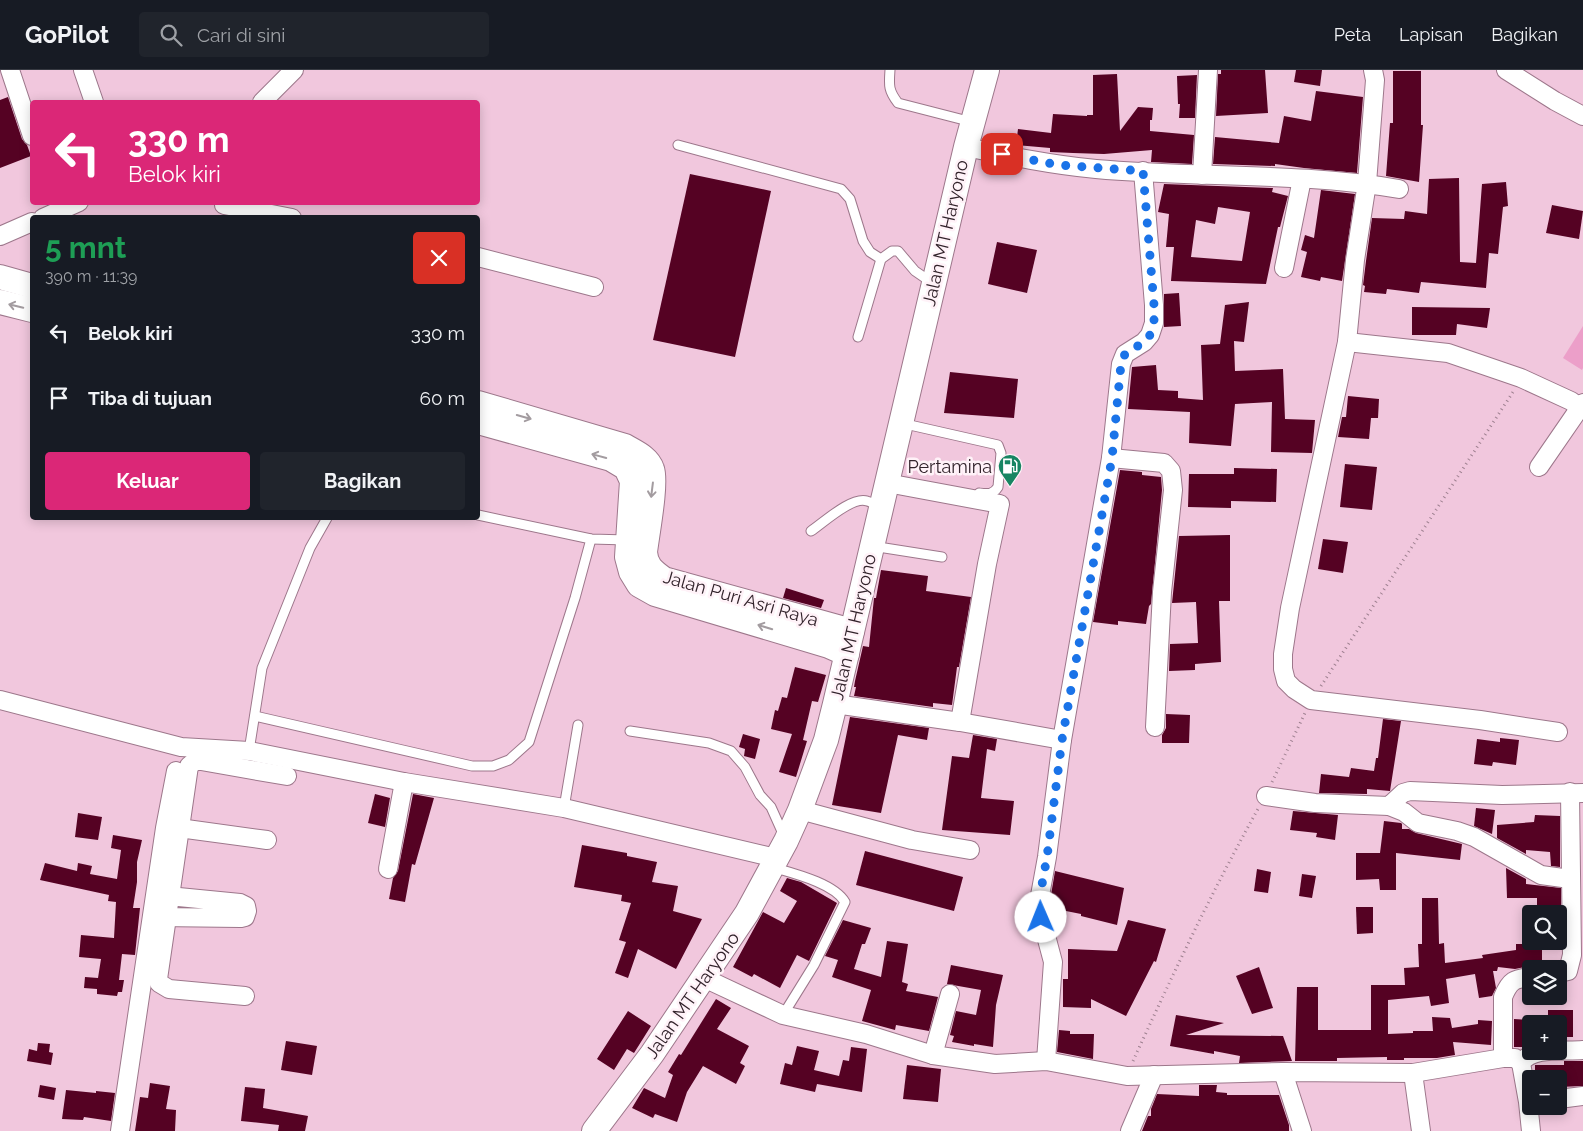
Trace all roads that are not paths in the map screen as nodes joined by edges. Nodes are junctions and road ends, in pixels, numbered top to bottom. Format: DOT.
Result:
graph roads {
  1 [pos="10,70"];
  2 [pos="83,70"];
  3 [pos="294,70"];
  4 [pos="890,70"];
  5 [pos="988,70"];
  6 [pos="1208,70"];
  7 [pos="1373,70"];
  8 [pos="1506,70"];
  9 [pos="93,100"];
  10 [pos="264,100"];
  11 [pos="1583,116"];
  12 [pos="972,122"];
  13 [pos="30,130"];
  14 [pos="678,145"];
  15 [pos="966,147"];
  16 [pos="1143,171"];
  17 [pos="1202,175"];
  18 [pos="1302,179"];
  19 [pos="1366,183"];
  20 [pos="1399,189"];
  21 [pos="69,205"];
  22 [pos="229,205"];
  23 [pos="52,210"];
  24 [pos="277,215"];
  25 [pos="30,223"];
  26 [pos="0,236"];
  27 [pos="480,258"];
  28 [pos="881,258"];
  29 [pos="1284,268"];
  30 [pos="0,278"];
  31 [pos="934,283"];
  32 [pos="30,286"];
  33 [pos="594,287"];
  34 [pos="0,302"];
  35 [pos="30,310"];
  36 [pos="858,337"];
  37 [pos="1347,342"];
  38 [pos="480,404"];
  39 [pos="1582,406"];
  40 [pos="480,422"];
  41 [pos="901,423"];
  42 [pos="564,438"];
  43 [pos="1112,458"];
  44 [pos="1539,466"];
  45 [pos="888,480"];
  46 [pos="881,509"];
  47 [pos="480,515"];
  48 [pos="326,520"];
  49 [pos="812,531"];
  50 [pos="591,539"];
  51 [pos="628,540"];
  52 [pos="872,546"];
  53 [pos="942,557"];
  54 [pos="794,625"];
  55 [pos="852,631"];
  56 [pos="847,654"];
  57 [pos="0,700"];
  58 [pos="835,704"];
  59 [pos="254,716"];
  60 [pos="960,722"];
  61 [pos="578,725"];
  62 [pos="1155,727"];
  63 [pos="630,731"];
  64 [pos="1558,732"];
  65 [pos="1062,740"];
  66 [pos="181,746"];
  67 [pos="249,751"];
  68 [pos="287,776"];
  69 [pos="404,782"];
  70 [pos="1576,793"];
  71 [pos="1266,796"];
  72 [pos="1389,806"];
  73 [pos="564,808"];
  74 [pos="800,810"];
  75 [pos="179,828"];
  76 [pos="267,840"];
  77 [pos="970,850"];
  78 [pos="778,856"];
  79 [pos="388,869"];
  80 [pos="1570,879"];
  81 [pos="162,896"];
  82 [pos="159,917"];
  83 [pos="1567,970"];
  84 [pos="704,978"];
  85 [pos="1522,978"];
  86 [pos="950,994"];
  87 [pos="245,996"];
  88 [pos="783,1015"];
  89 [pos="1583,1050"];
  90 [pos="932,1055"];
  91 [pos="1503,1058"];
  92 [pos="1046,1061"];
  93 [pos="1521,1063"];
  94 [pos="1523,1070"];
  95 [pos="1283,1072"];
  96 [pos="1413,1073"];
  97 [pos="1154,1075"];
  98 [pos="1583,1096"];
  99 [pos="1567,1098"];
  100 [pos="1530,1115"];
  101 [pos="120,1131"];
  102 [pos="594,1131"];
  103 [pos="1130,1131"];
  104 [pos="1302,1131"];
  105 [pos="1421,1131"];
  106 [pos="1531,1131"];
  1 -- 13 [label="street"];
  2 -- 9 [label="street"];
  3 -- 10 [label="street"];
  4 -- 12 [label="lane"];
  5 -- 12 [label="main road, Jalan MT Haryono"];
  6 -- 17 [label="street"];
  7 -- 19 [label="street"];
  8 -- 11 [label="street"];
  12 -- 15 [label="main road, Jalan MT Haryono"];
  14 -- 28 [label="lane"];
  15 -- 16 [label="street"];
  15 -- 31 [label="main road, Jalan MT Haryono"];
  16 -- 17 [label="street"];
  16 -- 43 [label="street"];
  17 -- 18 [label="street"];
  18 -- 19 [label="street"];
  18 -- 29 [label="street"];
  19 -- 20 [label="street"];
  19 -- 37 [label="street"];
  21 -- 23 [label="street"];
  22 -- 24 [label="street"];
  25 -- 26 [label="street"];
  27 -- 33 [label="street"];
  28 -- 31 [label="lane"];
  28 -- 36 [label="lane"];
  30 -- 32 [label="main road"];
  31 -- 41 [label="main road, Jalan MT Haryono"];
  35 -- 34 [label="main road, one-way"];
  37 -- 39 [label="street"];
  37 -- 64 [label="street"];
  38 -- 42 [label="main road, Jalan Puri Asri Raya, one-way"];
  39 -- 44 [label="street"];
  40 -- 42 [label="main road, Jalan Puri Asri Raya"];
  41 -- 45 [label="main road, Jalan MT Haryono"];
  41 -- 45 [label="lane"];
  51 -- 42 [label="main road, Jalan Puri Asri Raya, one-way"];
  42 -- 54 [label="main road, Jalan Puri Asri Raya, one-way"];
  43 -- 62 [label="street"];
  43 -- 65 [label="street"];
  45 -- 46 [label="main road, Jalan MT Haryono"];
  45 -- 60 [label="street"];
  46 -- 49 [label="lane"];
  46 -- 52 [label="main road, Jalan MT Haryono"];
  47 -- 50 [label="lane"];
  48 -- 59 [label="lane"];
  50 -- 51 [label="lane"];
  50 -- 59 [label="lane"];
  54 -- 51 [label="main road, Jalan Puri Asri Raya, one-way"];
  52 -- 53 [label="lane"];
  52 -- 55 [label="main road, Jalan MT Haryono"];
  54 -- 55 [label="main road, Jalan Puri Asri Raya"];
  54 -- 56 [label="main road, Jalan Puri Asri Raya"];
  55 -- 56 [label="main road, Jalan MT Haryono"];
  56 -- 58 [label="main road, Jalan MT Haryono"];
  57 -- 66 [label="street"];
  58 -- 60 [label="street"];
  58 -- 74 [label="main road, Jalan MT Haryono"];
  59 -- 67 [label="lane"];
  60 -- 65 [label="street"];
  61 -- 73 [label="lane"];
  63 -- 78 [label="lane"];
  65 -- 92 [label="street"];
  66 -- 67 [label="street"];
  66 -- 81 [label="street"];
  67 -- 69 [label="street"];
  68 -- 75 [label="street"];
  69 -- 73 [label="street"];
  69 -- 79 [label="street"];
  70 -- 72 [label="street"];
  70 -- 80 [label="street"];
  71 -- 72 [label="street"];
  72 -- 80 [label="street"];
  73 -- 78 [label="street"];
  74 -- 77 [label="street"];
  74 -- 78 [label="main road, Jalan MT Haryono"];
  75 -- 76 [label="street"];
  75 -- 81 [label="street"];
  78 -- 84 [label="main road, Jalan MT Haryono"];
  78 -- 88 [label="lane"];
  80 -- 83 [label="street"];
  81 -- 82 [label="street"];
  81 -- 82 [label="street"];
  82 -- 87 [label="street"];
  82 -- 101 [label="street"];
  84 -- 88 [label="street"];
  84 -- 102 [label="main road, Jalan MT Haryono"];
  85 -- 91 [label="street"];
  86 -- 90 [label="street"];
  88 -- 90 [label="street"];
  89 -- 93 [label="street"];
  90 -- 92 [label="street"];
  91 -- 93 [label="street"];
  91 -- 96 [label="street"];
  92 -- 97 [label="street"];
  93 -- 94 [label="street"];
  95 -- 96 [label="street"];
  95 -- 97 [label="street"];
  95 -- 104 [label="street"];
  96 -- 105 [label="street"];
  97 -- 103 [label="street"];
  98 -- 99 [label="street"];
  100 -- 106 [label="street"];
}
